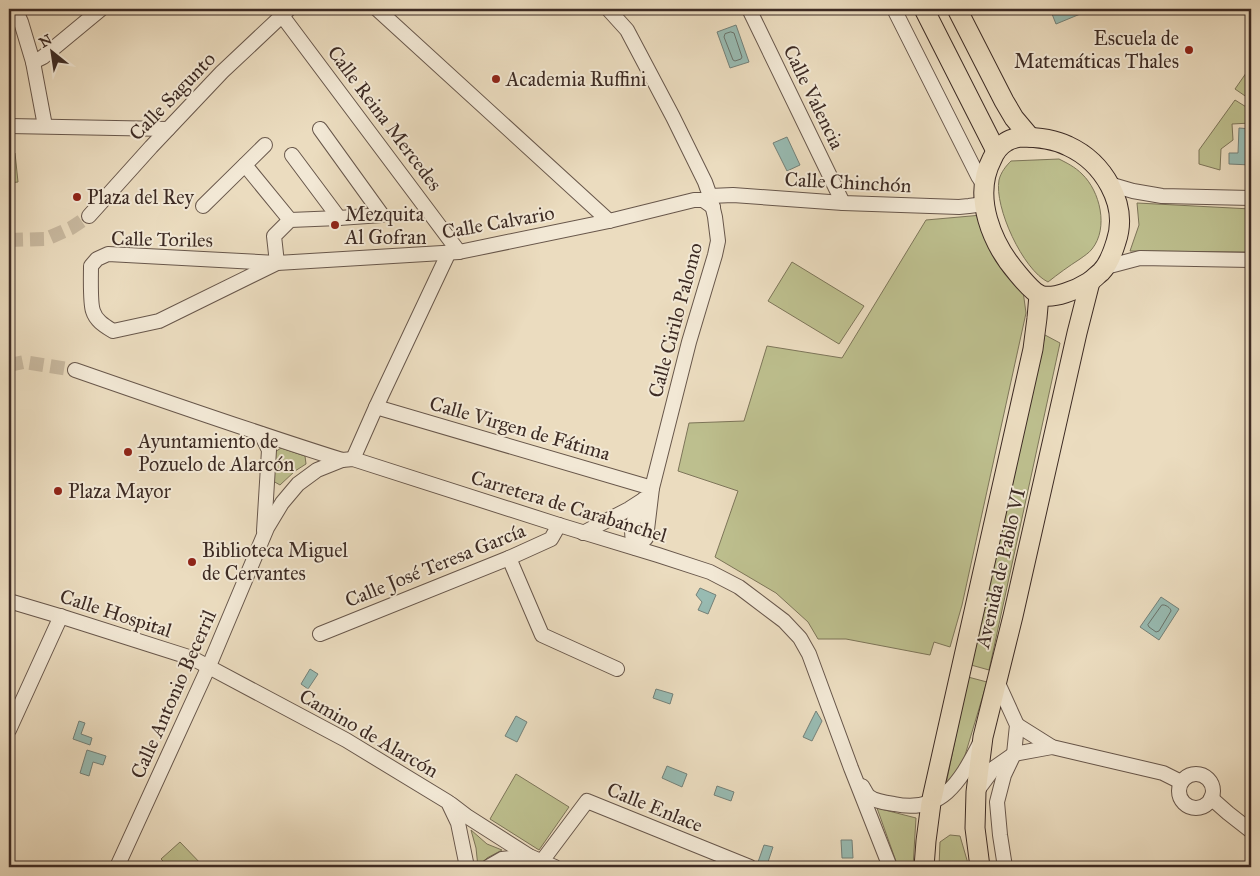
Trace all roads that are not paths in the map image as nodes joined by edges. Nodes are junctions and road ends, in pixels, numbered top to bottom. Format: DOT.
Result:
graph roads {
  1 [pos="101,9"];
  2 [pos="377,9"];
  3 [pos="608,9"];
  4 [pos="749,9"];
  5 [pos="894,9"];
  6 [pos="924,9"];
  7 [pos="957,9"];
  8 [pos="283,11"];
  9 [pos="12,12"];
  10 [pos="32,62"];
  11 [pos="9,126"];
  12 [pos="45,126"];
  13 [pos="168,129"];
  14 [pos="320,130"];
  15 [pos="1030,137"];
  16 [pos="265,145"];
  17 [pos="996,151"];
  18 [pos="292,155"];
  19 [pos="245,165"];
  20 [pos="705,182"];
  21 [pos="1108,184"];
  22 [pos="984,185"];
  23 [pos="1251,198"];
  24 [pos="694,200"];
  25 [pos="712,202"];
  26 [pos="843,203"];
  27 [pos="984,204"];
  28 [pos="203,206"];
  29 [pos="89,216"];
  30 [pos="339,218"];
  31 [pos="290,220"];
  32 [pos="609,221"];
  33 [pos="454,252"];
  34 [pos="1251,260"];
  35 [pos="277,263"];
  36 [pos="1106,267"];
  37 [pos="1090,282"];
  38 [pos="1039,295"];
  39 [pos="76,370"];
  40 [pos="376,407"];
  41 [pos="261,434"];
  42 [pos="348,460"];
  43 [pos="652,488"];
  44 [pos="644,500"];
  45 [pos="559,525"];
  46 [pos="583,532"];
  47 [pos="264,537"];
  48 [pos="636,548"];
  49 [pos="509,558"];
  50 [pos="9,600"];
  51 [pos="61,616"];
  52 [pos="320,634"];
  53 [pos="209,666"];
  54 [pos="617,669"];
  55 [pos="997,681"];
  56 [pos="1017,725"];
  57 [pos="9,730"];
  58 [pos="983,737"];
  59 [pos="1052,747"];
  60 [pos="1014,754"];
  61 [pos="851,768"];
  62 [pos="1181,782"];
  63 [pos="976,792"];
  64 [pos="1211,798"];
  65 [pos="448,802"];
  66 [pos="931,803"];
  67 [pos="1251,831"];
  68 [pos="529,856"];
  69 [pos="549,864"];
  70 [pos="117,867"];
  71 [pos="467,867"];
  72 [pos="488,867"];
  73 [pos="750,867"];
  74 [pos="890,867"];
  75 [pos="924,867"];
  76 [pos="980,867"];
  77 [pos="1005,867"];
  1 -- 10 [label="street"];
  2 -- 32 [label="street"];
  3 -- 20 [label="street, Calle Cirilo Palomo"];
  4 -- 26 [label="street, Calle Valencia"];
  5 -- 22 [label="street"];
  6 -- 17 [label="main road"];
  7 -- 15 [label="main road"];
  8 -- 13 [label="street, Calle Sagunto"];
  8 -- 33 [label="street, Calle Reina Mercedes"];
  9 -- 10 [label="street"];
  10 -- 12 [label="street"];
  11 -- 12 [label="street"];
  12 -- 13 [label="street"];
  13 -- 29 [label="street, Calle Sagunto"];
  14 -- 30 [label="street"];
  15 -- 17 [label="main road"];
  15 -- 21 [label="main road"];
  16 -- 19 [label="street"];
  17 -- 22 [label="main road"];
  18 -- 30 [label="street"];
  19 -- 28 [label="street"];
  19 -- 31 [label="street"];
  20 -- 24 [label="street"];
  20 -- 25 [label="street, Calle Cirilo Palomo"];
  21 -- 23 [label="street"];
  21 -- 36 [label="main road"];
  22 -- 27 [label="main road"];
  24 -- 25 [label="street"];
  24 -- 32 [label="street, Calle Calvario"];
  25 -- 26 [label="street, Calle Chinchón"];
  25 -- 43 [label="street, Calle Cirilo Palomo"];
  26 -- 27 [label="street, Calle Chinchón"];
  27 -- 38 [label="main road"];
  30 -- 31 [label="street"];
  31 -- 35 [label="street"];
  32 -- 33 [label="street, Calle Calvario"];
  33 -- 35 [label="street, Calle Calvario"];
  33 -- 40 [label="street"];
  34 -- 36 [label="street"];
  35 -- 35 [label="street, Calle Toriles"];
  36 -- 37 [label="main road"];
  37 -- 38 [label="main road"];
  37 -- 55 [label="main road, Avenida de Pablo VI"];
  38 -- 66 [label="main road, Avenida de Pablo VI"];
  39 -- 41 [label="street, Carretera de Carabanchel"];
  40 -- 42 [label="street"];
  40 -- 43 [label="street, Calle Virgen de Fátima"];
  41 -- 42 [label="street, Carretera de Carabanchel"];
  41 -- 47 [label="street, Calle Antonio Becerril"];
  42 -- 45 [label="street, Carretera de Carabanchel"];
  42 -- 47 [label="street, Calle Antonio Becerril"];
  43 -- 44 [label="street, Calle Cirilo Palomo"];
  43 -- 48 [label="street, Calle Cirilo Palomo"];
  44 -- 46 [label="street, Calle Cirilo Palomo"];
  44 -- 48 [label="street, Calle Cirilo Palomo"];
  45 -- 46 [label="street, Carretera de Carabanchel"];
  45 -- 49 [label="street, Calle José Teresa García"];
  46 -- 48 [label="street, Carretera de Carabanchel"];
  47 -- 53 [label="street, Calle Antonio Becerril"];
  48 -- 61 [label="street, Carretera de Carabanchel"];
  49 -- 52 [label="street, Calle José Teresa García"];
  49 -- 54 [label="street"];
  50 -- 51 [label="street, Calle Hospital"];
  51 -- 53 [label="street, Calle Hospital"];
  51 -- 57 [label="street"];
  53 -- 65 [label="street, Camino de Alarcón"];
  53 -- 70 [label="street, Calle Antonio Becerril"];
  55 -- 56 [label="street"];
  55 -- 58 [label="main road, Avenida de Pablo VI"];
  56 -- 59 [label="street"];
  56 -- 60 [label="street"];
  58 -- 63 [label="main road, Avenida de Pablo VI"];
  58 -- 66 [label="street"];
  59 -- 60 [label="street"];
  59 -- 62 [label="street"];
  60 -- 63 [label="street"];
  60 -- 77 [label="street"];
  61 -- 66 [label="street"];
  61 -- 74 [label="street, Carretera de Carabanchel"];
  62 -- 64 [label="street"];
  62 -- 64 [label="street"];
  63 -- 76 [label="main road, Avenida de Pablo VI"];
  64 -- 67 [label="street"];
  65 -- 68 [label="street"];
  65 -- 71 [label="street, Camino de Alarcón"];
  66 -- 75 [label="main road, Avenida de Pablo VI"];
  68 -- 69 [label="street"];
  68 -- 72 [label="street"];
  69 -- 73 [label="street, Calle Enlace"];
}
